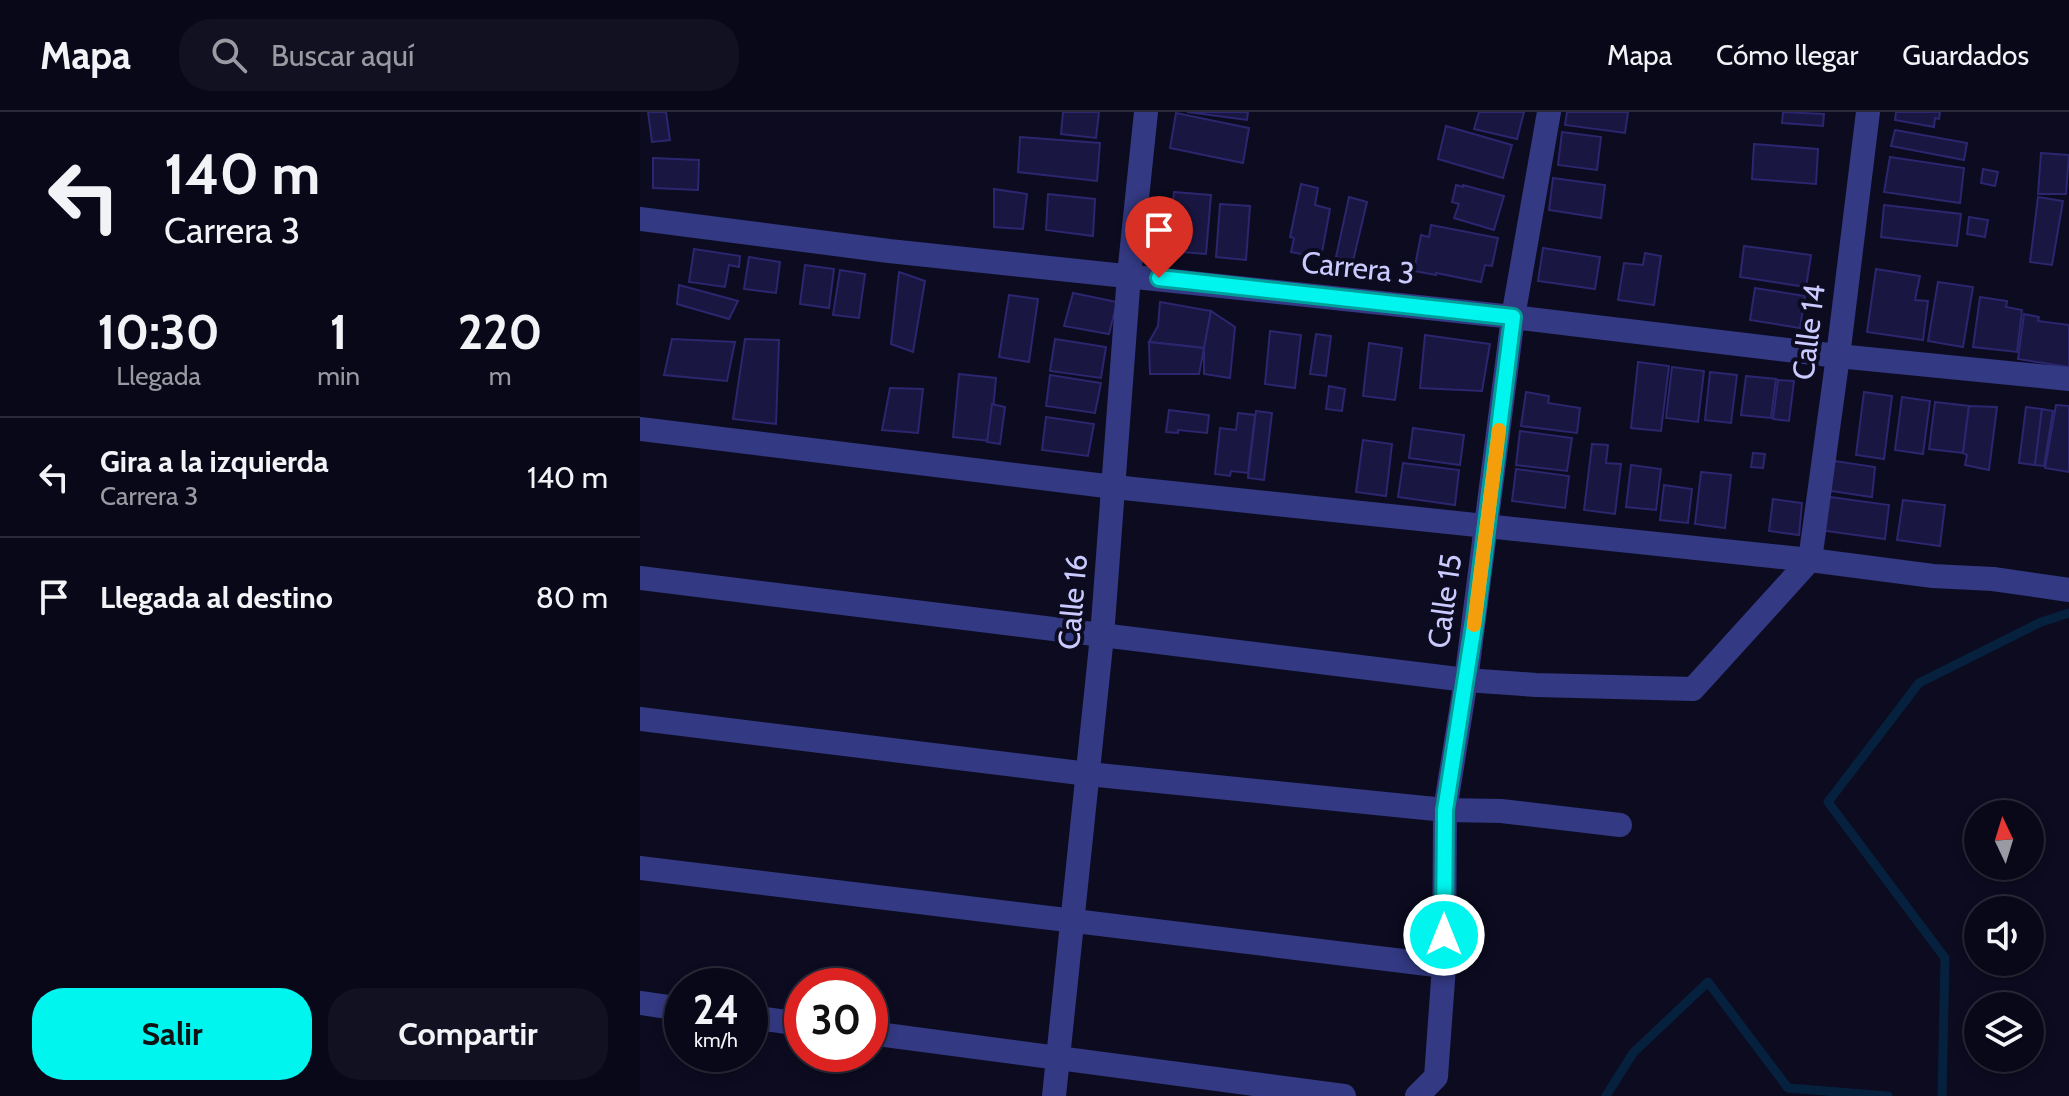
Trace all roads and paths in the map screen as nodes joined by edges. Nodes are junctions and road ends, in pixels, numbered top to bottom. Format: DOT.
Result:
graph roads {
  1 [pos="1146,112"];
  2 [pos="1549,112"];
  3 [pos="1868,112"];
  4 [pos="640,219"];
  5 [pos="1129,275"];
  6 [pos="1513,317"];
  7 [pos="1838,356"];
  8 [pos="2069,379"];
  9 [pos="640,429"];
  10 [pos="1114,487"];
  11 [pos="1487,526"];
  12 [pos="1810,560"];
  13 [pos="640,578"];
  14 [pos="2069,590"];
  15 [pos="1102,636"];
  16 [pos="1466,680"];
  17 [pos="640,719"];
  18 [pos="1088,774"];
  19 [pos="1445,810"];
  20 [pos="1620,825"];
  21 [pos="640,868"];
  22 [pos="1071,919"];
  23 [pos="1444,966"];
  24 [pos="640,1003"];
  25 [pos="664,1006"];
  26 [pos="888,1035"];
  27 [pos="1059,1058"];
  28 [pos="1054,1096"];
  29 [pos="1344,1096"];
  30 [pos="1418,1096"];
  1 -- 5 [label="street, Calle 16"];
  2 -- 6 [label="street, Calle 15"];
  3 -- 7 [label="street, Calle 14"];
  4 -- 5 [label="street, Carrera 3"];
  5 -- 6 [label="street, Carrera 3"];
  5 -- 10 [label="street, Calle 16"];
  6 -- 7 [label="street, Carrera 3"];
  6 -- 11 [label="street, Calle 15"];
  7 -- 8 [label="street, Carrera 3"];
  7 -- 12 [label="street, Calle 14"];
  9 -- 10 [label="street"];
  10 -- 11 [label="street"];
  10 -- 15 [label="street, Calle 16"];
  11 -- 12 [label="street"];
  11 -- 16 [label="street, Calle 15"];
  12 -- 14 [label="street"];
  12 -- 16 [label="street"];
  13 -- 15 [label="street"];
  15 -- 16 [label="street"];
  15 -- 18 [label="street, Calle 16"];
  16 -- 19 [label="street, Calle 15"];
  17 -- 18 [label="street"];
  18 -- 19 [label="street"];
  18 -- 22 [label="street, Calle 16"];
  19 -- 20 [label="street"];
  19 -- 23 [label="street, Calle 15"];
  21 -- 22 [label="street"];
  22 -- 23 [label="street"];
  22 -- 27 [label="street, Calle 16"];
  23 -- 30 [label="street, Calle 15"];
  24 -- 25 [label="street"];
  26 -- 27 [label="street"];
  27 -- 28 [label="street, Calle 16"];
  27 -- 29 [label="street"];
}
